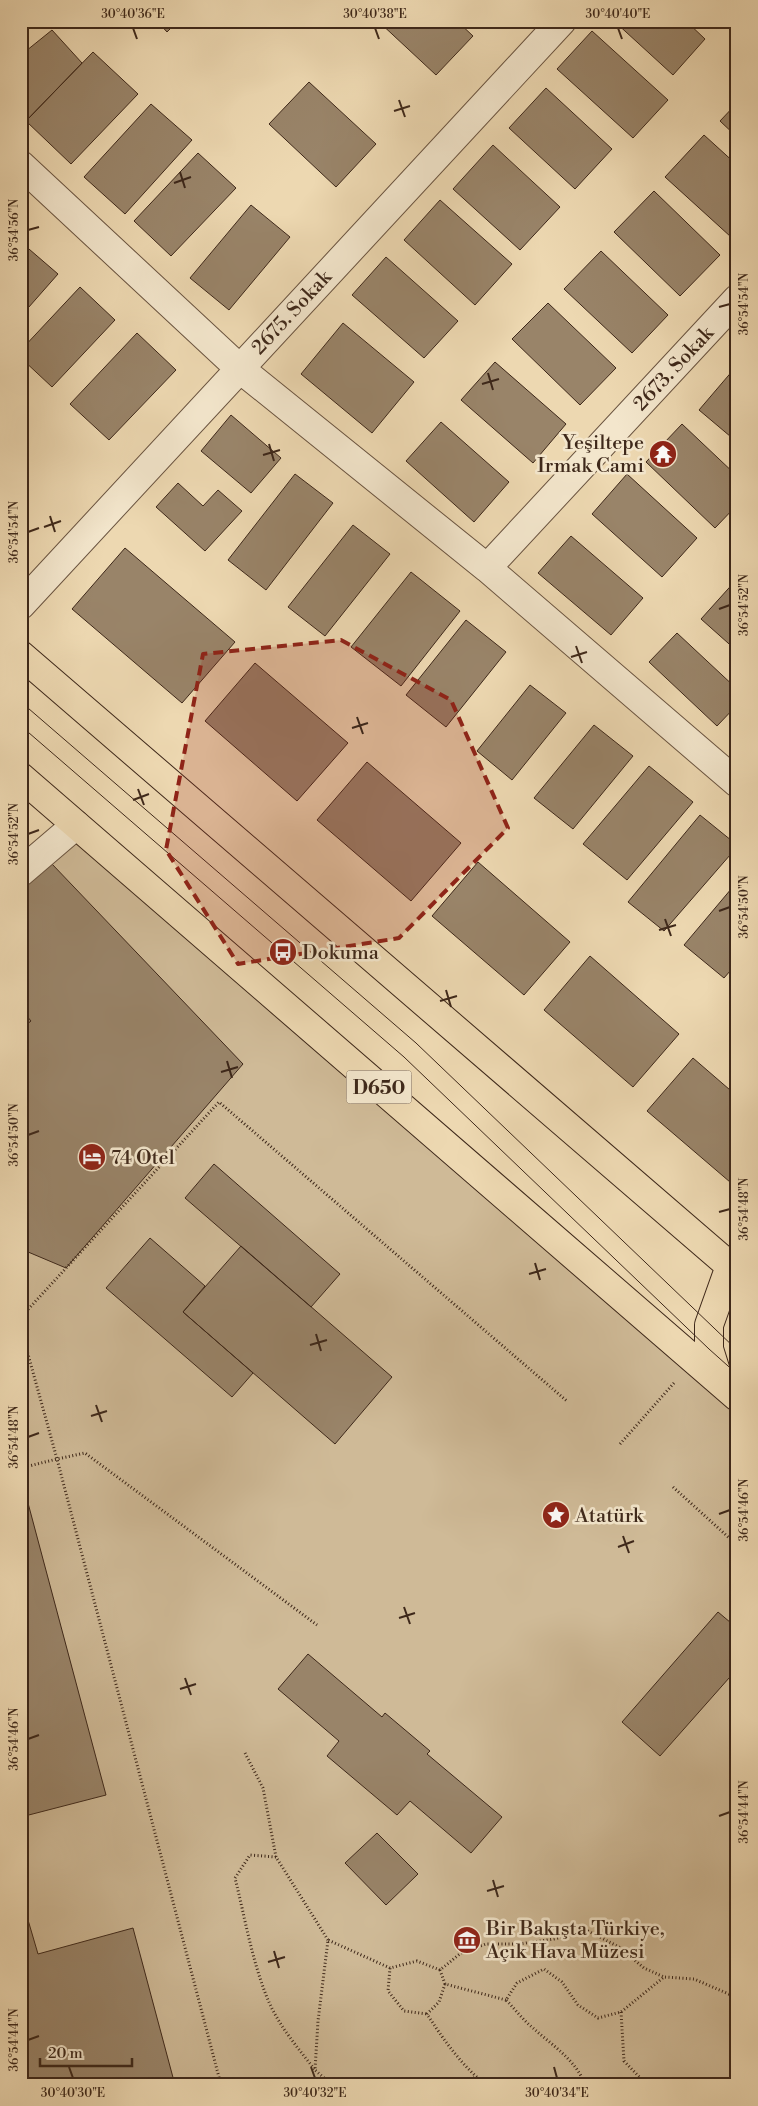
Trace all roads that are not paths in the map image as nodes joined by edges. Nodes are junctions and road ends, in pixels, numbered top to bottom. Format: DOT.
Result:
graph roads {
  1 [pos="562,21"];
  2 [pos="21,165"];
  3 [pos="737,299"];
  4 [pos="239,368"];
  5 [pos="487,568"];
  6 [pos="21,605"];
  7 [pos="21,655"];
  8 [pos="21,777"];
  9 [pos="737,783"];
  10 [pos="76,825"];
  11 [pos="21,872"];
  12 [pos="734,1266"];
  13 [pos="728,1389"];
  1 -- 4 [label="street, 2675. Sokak"];
  2 -- 4 [label="street"];
  3 -- 5 [label="street, 2673. Sokak"];
  4 -- 5 [label="street"];
  4 -- 6 [label="street, 2675. Sokak"];
  5 -- 9 [label="street"];
  7 -- 12 [label="highway"];
  8 -- 10 [label="highway, D650"];
  10 -- 11 [label="street"];
  10 -- 13 [label="highway, D650"];
  12 -- 13 [label="highway"];
}
